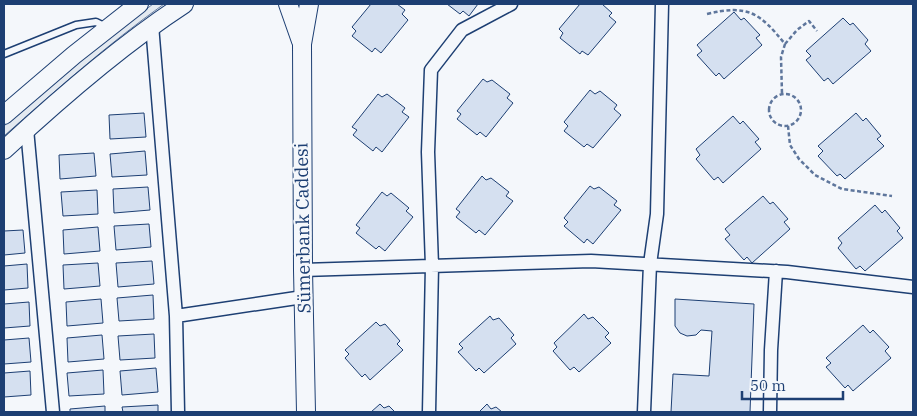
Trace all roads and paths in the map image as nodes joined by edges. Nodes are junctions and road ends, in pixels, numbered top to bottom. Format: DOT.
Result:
graph roads {
  1 [pos="139,4"];
  2 [pos="184,4"];
  3 [pos="288,4"];
  4 [pos="309,4"];
  5 [pos="511,4"];
  6 [pos="662,4"];
  7 [pos="707,14"];
  8 [pos="152,25"];
  9 [pos="108,27"];
  10 [pos="817,31"];
  11 [pos="302,44"];
  12 [pos="785,44"];
  13 [pos="4,54"];
  14 [pos="782,94"];
  15 [pos="4,115"];
  16 [pos="788,126"];
  17 [pos="27,128"];
  18 [pos="4,150"];
  19 [pos="892,196"];
  20 [pos="650,264"];
  21 [pos="432,266"];
  22 [pos="303,270"];
  23 [pos="776,271"];
  24 [pos="913,288"];
  25 [pos="303,297"];
  26 [pos="176,316"];
  27 [pos="53,412"];
  28 [pos="178,412"];
  29 [pos="306,412"];
  30 [pos="429,412"];
  31 [pos="644,412"];
  32 [pos="770,412"];
  1 -- 9 [label="main road"];
  2 -- 8 [label="main road"];
  3 -- 11 [label="main road"];
  4 -- 11 [label="main road"];
  5 -- 21 [label="street"];
  6 -- 20 [label="street"];
  7 -- 12 [label="path"];
  8 -- 17 [label="main road"];
  8 -- 26 [label="street"];
  9 -- 13 [label="lane"];
  9 -- 15 [label="main road"];
  10 -- 12 [label="path"];
  11 -- 22 [label="main road, Sümerbank Caddesi"];
  12 -- 14 [label="path"];
  14 -- 16 [label="path"];
  14 -- 16 [label="path"];
  16 -- 19 [label="path"];
  17 -- 18 [label="main road"];
  17 -- 27 [label="street"];
  20 -- 21 [label="street"];
  20 -- 23 [label="street"];
  20 -- 31 [label="street"];
  21 -- 22 [label="street"];
  21 -- 30 [label="street"];
  22 -- 25 [label="main road, Sümerbank Caddesi"];
  23 -- 24 [label="street"];
  23 -- 32 [label="street"];
  25 -- 26 [label="street"];
  25 -- 29 [label="main road, Sümerbank Caddesi"];
  26 -- 28 [label="street"];
}
